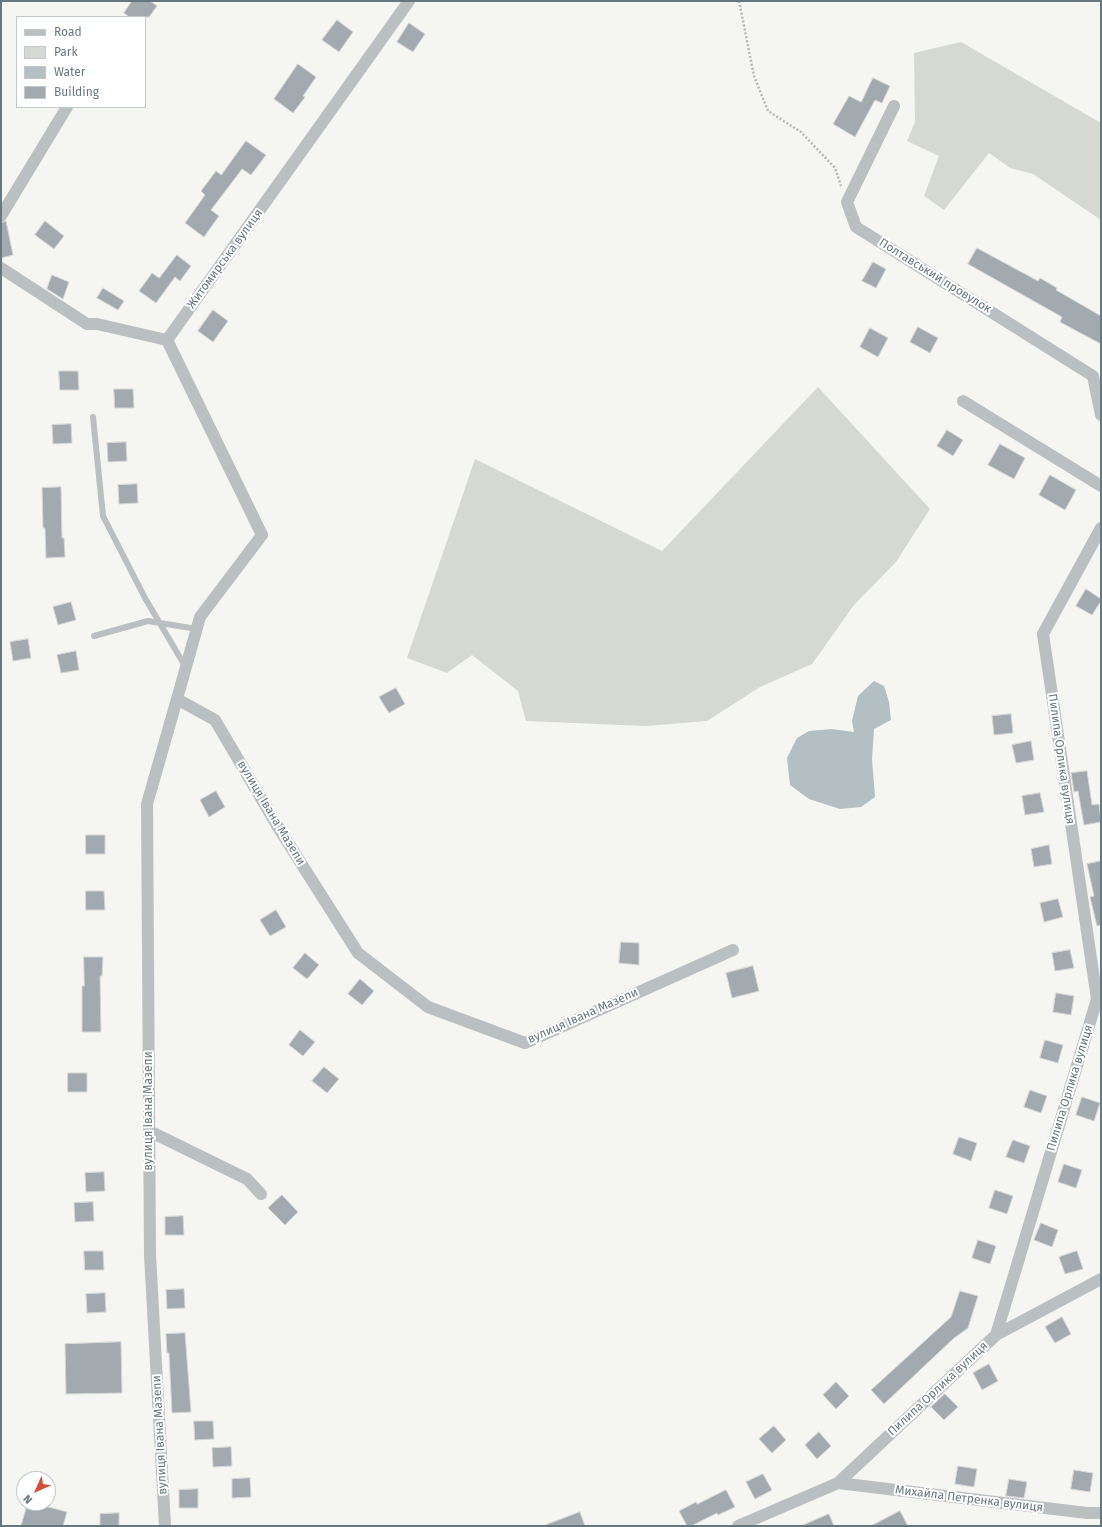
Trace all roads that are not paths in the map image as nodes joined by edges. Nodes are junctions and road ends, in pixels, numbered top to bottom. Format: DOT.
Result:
graph roads {
  1 [pos="410,1"];
  2 [pos="894,106"];
  3 [pos="66,108"];
  4 [pos="1,216"];
  5 [pos="1,268"];
  6 [pos="166,340"];
  7 [pos="963,401"];
  8 [pos="1101,415"];
  9 [pos="92,417"];
  10 [pos="1101,486"];
  11 [pos="1101,528"];
  12 [pos="160,622"];
  13 [pos="197,629"];
  14 [pos="94,636"];
  15 [pos="186,667"];
  16 [pos="177,700"];
  17 [pos="733,950"];
  18 [pos="149,1131"];
  19 [pos="261,1194"];
  20 [pos="1101,1278"];
  21 [pos="996,1335"];
  22 [pos="838,1483"];
  23 [pos="1101,1513"];
  24 [pos="164,1526"];
  25 [pos="738,1526"];
  1 -- 6 [label="street, Житомирська вулиця"];
  2 -- 8 [label="street, Полтавський провулок"];
  3 -- 4 [label="street"];
  5 -- 6 [label="street"];
  6 -- 13 [label="street, вулиця Івана Мазепи"];
  7 -- 10 [label="street"];
  9 -- 12 [label="lane"];
  11 -- 21 [label="street, Пилипа Орлика вулиця"];
  12 -- 13 [label="lane"];
  12 -- 14 [label="lane"];
  12 -- 15 [label="lane"];
  13 -- 15 [label="street, вулиця Івана Мазепи"];
  15 -- 16 [label="street, вулиця Івана Мазепи"];
  16 -- 17 [label="street, вулиця Івана Мазепи"];
  16 -- 18 [label="street, вулиця Івана Мазепи"];
  18 -- 19 [label="street"];
  18 -- 24 [label="street, вулиця Івана Мазепи"];
  20 -- 21 [label="street"];
  21 -- 22 [label="street, Пилипа Орлика вулиця"];
  22 -- 23 [label="street, Михайла Петренка вулиця"];
  22 -- 25 [label="street, Пилипа Орлика вулиця"];
}
